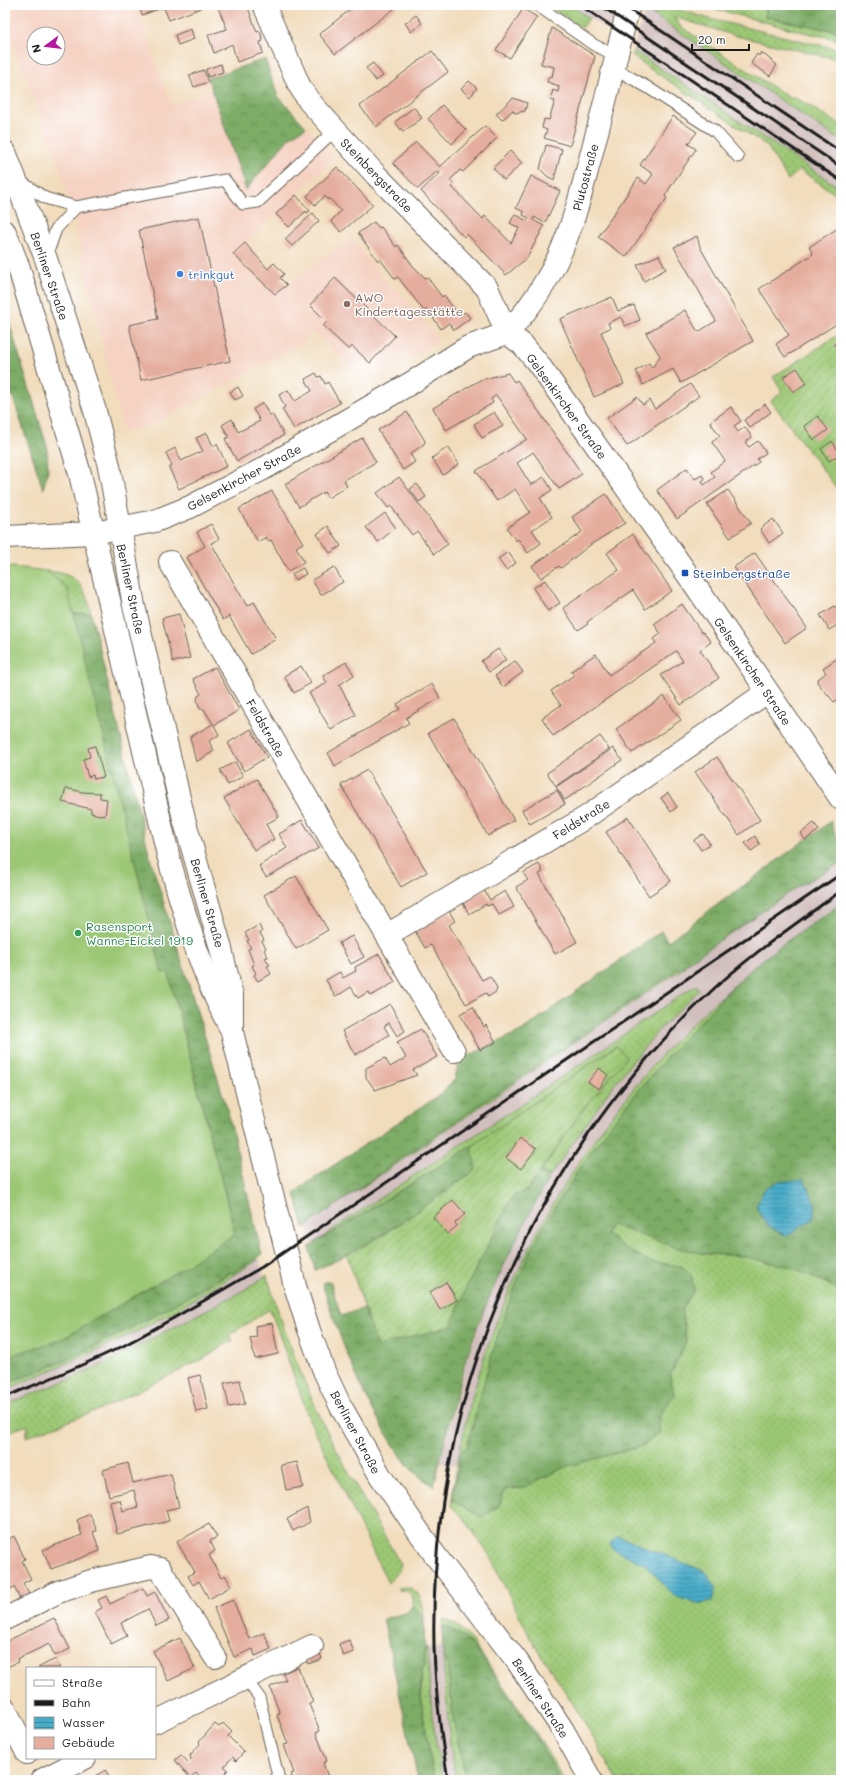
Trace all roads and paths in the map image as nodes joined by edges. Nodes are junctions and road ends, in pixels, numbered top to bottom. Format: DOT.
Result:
graph roads {
  1 [pos="264,5"];
  2 [pos="537,5"];
  3 [pos="629,5"];
  4 [pos="615,62"];
  5 [pos="335,130"];
  6 [pos="5,152"];
  7 [pos="738,157"];
  8 [pos="16,178"];
  9 [pos="76,207"];
  10 [pos="5,232"];
  11 [pos="46,259"];
  12 [pos="507,333"];
  13 [pos="119,529"];
  14 [pos="94,533"];
  15 [pos="5,537"];
  16 [pos="170,562"];
  17 [pos="767,692"];
  18 [pos="841,799"];
  19 [pos="387,935"];
  20 [pos="232,1032"];
  21 [pos="454,1051"];
  22 [pos="5,1619"];
  23 [pos="312,1646"];
  24 [pos="215,1657"];
  25 [pos="245,1678"];
  26 [pos="5,1709"];
  27 [pos="156,1722"];
  28 [pos="26,1751"];
  29 [pos="30,1759"];
  30 [pos="83,1759"];
  31 [pos="41,1780"];
  32 [pos="279,1780"];
  33 [pos="591,1780"];
  1 -- 5 [label="street, Steinbergstraße"];
  2 -- 4 [label="lane"];
  3 -- 4 [label="street, Plutostraße"];
  4 -- 7 [label="lane"];
  4 -- 12 [label="street, Plutostraße"];
  5 -- 9 [label="lane"];
  5 -- 12 [label="street, Steinbergstraße"];
  6 -- 8 [label="street, Berliner Straße"];
  8 -- 9 [label="lane"];
  8 -- 11 [label="street, Berliner Straße"];
  9 -- 11 [label="lane"];
  10 -- 14 [label="street, Berliner Straße"];
  11 -- 13 [label="street, Berliner Straße"];
  12 -- 13 [label="street, Gelsenkircher Straße"];
  12 -- 17 [label="street, Gelsenkircher Straße"];
  13 -- 14 [label="street, Gelsenkircher Straße"];
  13 -- 20 [label="street, Berliner Straße"];
  14 -- 15 [label="street, Gelsenkircher Straße"];
  14 -- 20 [label="street, Berliner Straße"];
  16 -- 19 [label="street, Feldstraße"];
  17 -- 18 [label="street, Gelsenkircher Straße"];
  17 -- 19 [label="street, Feldstraße"];
  19 -- 21 [label="street, Feldstraße"];
  20 -- 33 [label="street, Berliner Straße"];
  22 -- 24 [label="street"];
  23 -- 25 [label="street"];
  25 -- 27 [label="street"];
  25 -- 32 [label="lane"];
  26 -- 28 [label="street"];
  29 -- 31 [label="street"];
  30 -- 31 [label="street"];
}
